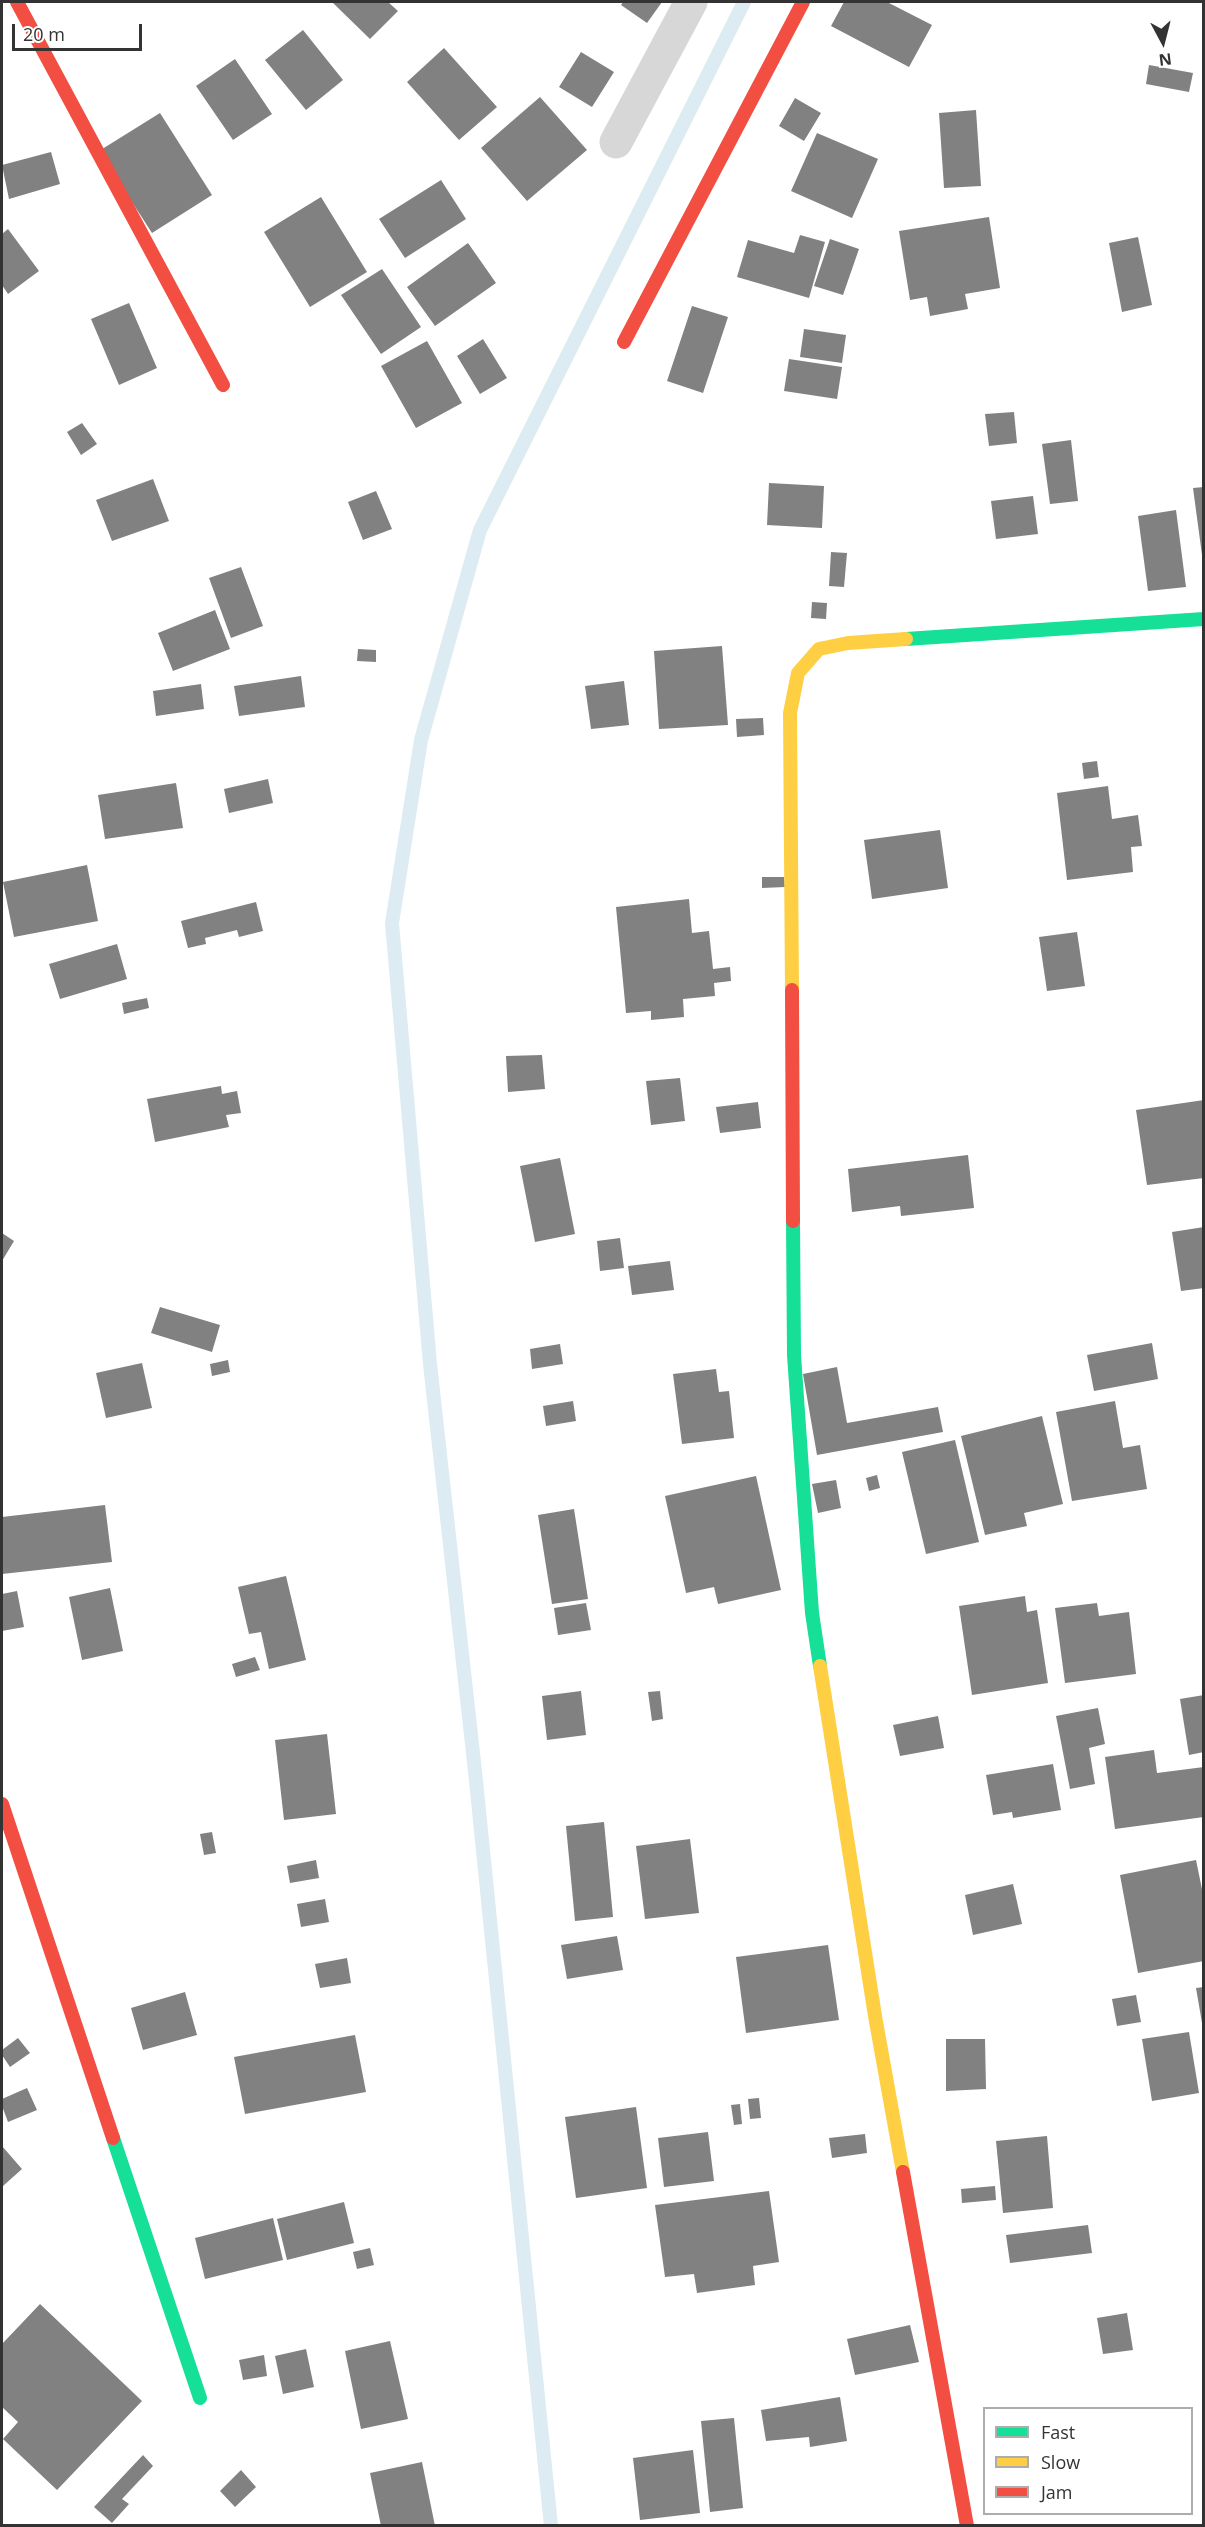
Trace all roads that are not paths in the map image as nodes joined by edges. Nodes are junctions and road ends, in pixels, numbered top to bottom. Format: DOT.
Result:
graph roads {
  1 [pos="17,2"];
  2 [pos="691,2"];
  3 [pos="803,2"];
  4 [pos="616,142"];
  5 [pos="624,342"];
  6 [pos="223,385"];
  7 [pos="1203,620"];
  8 [pos="2,1804"];
  9 [pos="200,2398"];
  10 [pos="967,2526"];
  1 -- 6 [label="street"];
  2 -- 4 [label="street"];
  3 -- 5 [label="street"];
  7 -- 10 [label="street"];
  8 -- 9 [label="street"];
}
